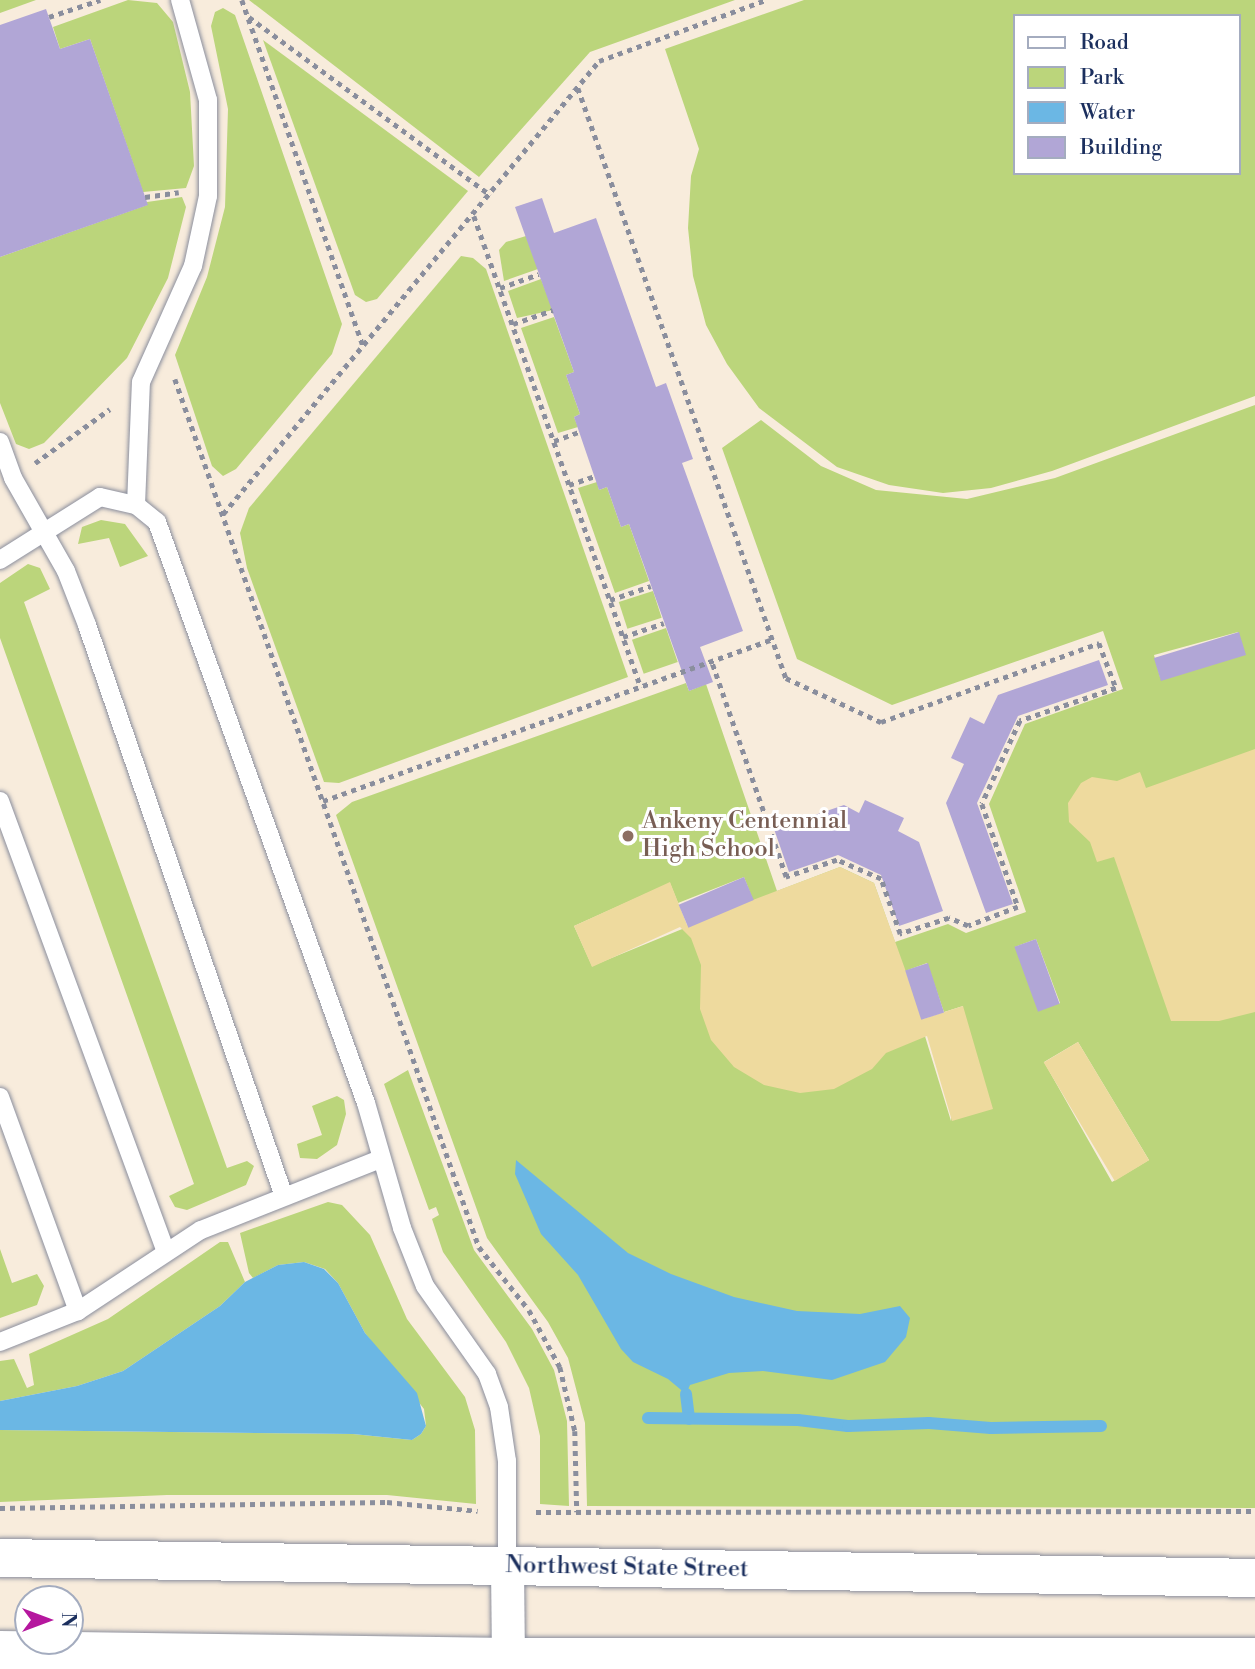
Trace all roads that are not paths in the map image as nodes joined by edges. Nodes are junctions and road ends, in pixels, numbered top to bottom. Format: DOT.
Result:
graph roads {
  1 [pos="180,0"];
  2 [pos="0,442"];
  3 [pos="136,505"];
  4 [pos="45,529"];
  5 [pos="0,560"];
  6 [pos="0,801"];
  7 [pos="0,1097"];
  8 [pos="380,1159"];
  9 [pos="283,1194"];
  10 [pos="166,1251"];
  11 [pos="78,1311"];
  12 [pos="0,1342"];
  13 [pos="0,1558"];
  14 [pos="507,1566"];
  15 [pos="1255,1578"];
  16 [pos="0,1650"];
  17 [pos="1255,1657"];
  18 [pos="508,1663"];
  1 -- 3 [label="lane"];
  2 -- 4 [label="lane"];
  3 -- 4 [label="lane"];
  3 -- 8 [label="lane"];
  4 -- 5 [label="lane"];
  4 -- 9 [label="lane"];
  6 -- 10 [label="lane"];
  7 -- 11 [label="lane"];
  8 -- 9 [label="lane"];
  8 -- 14 [label="lane"];
  9 -- 10 [label="lane"];
  10 -- 11 [label="lane"];
  11 -- 12 [label="lane"];
  13 -- 14 [label="main road, Northwest State Street"];
  14 -- 15 [label="main road, Northwest State Street"];
  14 -- 18 [label="street"];
  16 -- 18 [label="main road"];
  17 -- 18 [label="main road"];
}
